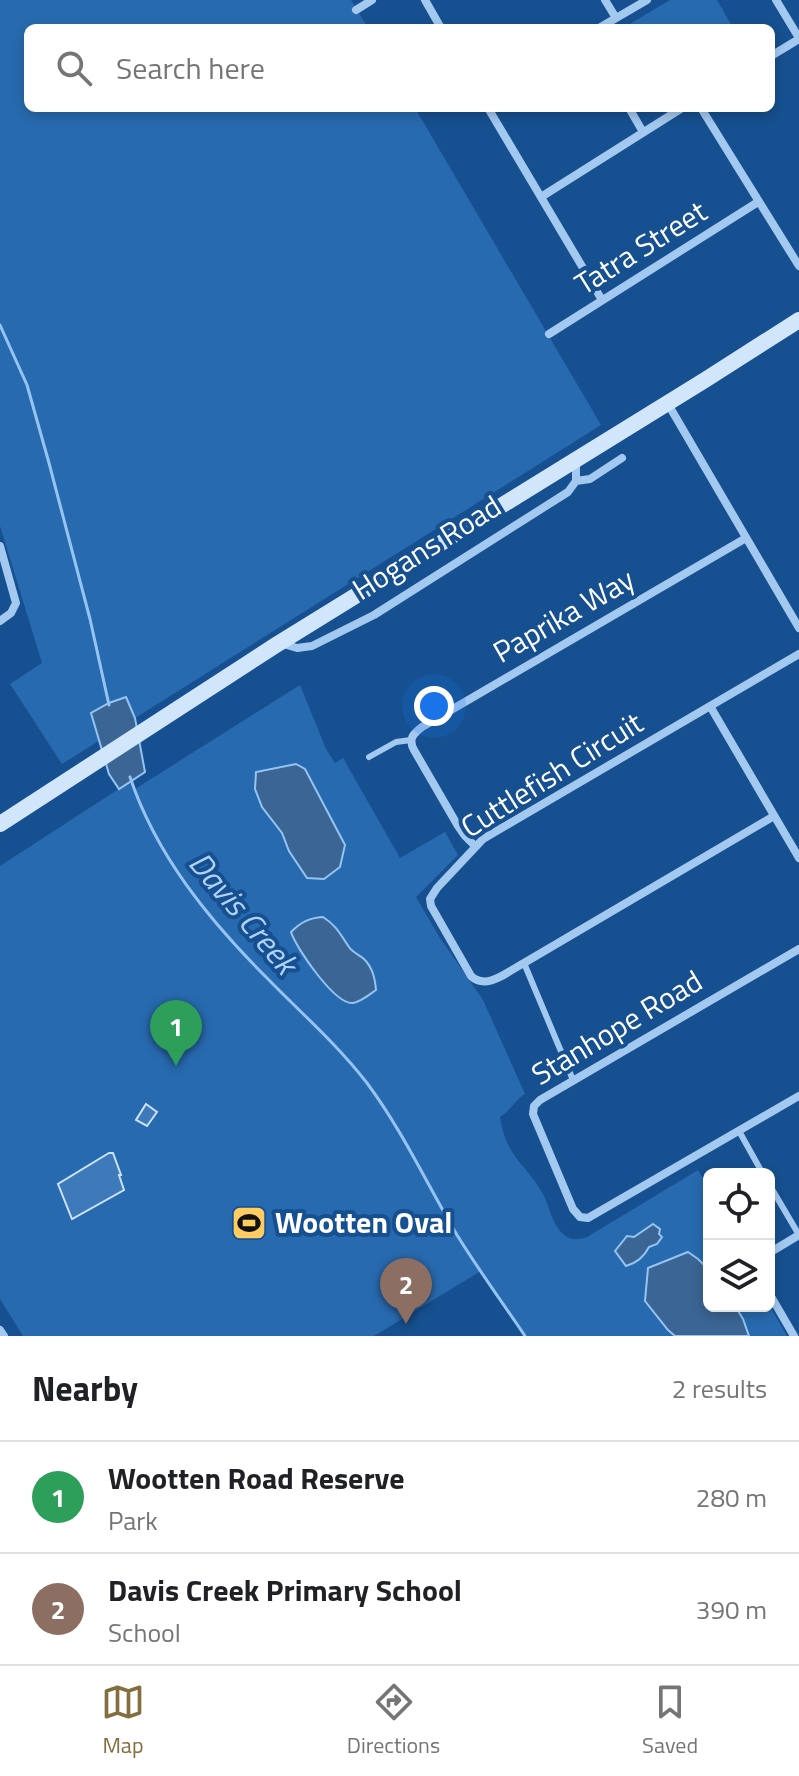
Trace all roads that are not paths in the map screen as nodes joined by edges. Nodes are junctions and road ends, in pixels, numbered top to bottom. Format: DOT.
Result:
graph roads {
  1 [pos="372,0"];
  2 [pos="425,0"];
  3 [pos="605,0"];
  4 [pos="647,0"];
  5 [pos="776,0"];
  6 [pos="356,10"];
  7 [pos="616,18"];
  8 [pos="439,24"];
  9 [pos="606,24"];
  10 [pos="799,39"];
  11 [pos="775,54"];
  12 [pos="490,112"];
  13 [pos="631,112"];
  14 [pos="676,112"];
  15 [pos="703,112"];
  16 [pos="643,132"];
  17 [pos="541,197"];
  18 [pos="758,202"];
  19 [pos="799,266"];
  20 [pos="602,300"];
  21 [pos="799,320"];
  22 [pos="549,334"];
  23 [pos="667,403"];
  24 [pos="622,458"];
  25 [pos="576,459"];
  26 [pos="576,481"];
  27 [pos="746,538"];
  28 [pos="0,546"];
  29 [pos="0,621"];
  30 [pos="799,628"];
  31 [pos="279,643"];
  32 [pos="799,654"];
  33 [pos="710,706"];
  34 [pos="411,740"];
  35 [pos="369,757"];
  36 [pos="774,816"];
  37 [pos="0,824"];
  38 [pos="475,846"];
  39 [pos="799,858"];
  40 [pos="799,949"];
  41 [pos="524,963"];
  42 [pos="573,1080"];
  43 [pos="799,1096"];
  44 [pos="739,1131"];
  45 [pos="760,1168"];
  46 [pos="775,1194"];
  47 [pos="799,1235"];
  48 [pos="775,1249"];
  49 [pos="775,1303"];
  50 [pos="0,1330"];
  51 [pos="4,1336"];
  52 [pos="794,1336"];
  1 -- 6 [label="street"];
  2 -- 8 [label="street"];
  3 -- 7 [label="street"];
  4 -- 7 [label="street"];
  5 -- 10 [label="street"];
  7 -- 9 [label="street"];
  10 -- 11 [label="street"];
  12 -- 17 [label="street"];
  13 -- 16 [label="street"];
  14 -- 16 [label="street"];
  15 -- 18 [label="street"];
  16 -- 17 [label="street"];
  17 -- 20 [label="street"];
  18 -- 19 [label="street"];
  18 -- 20 [label="street, Tatra Street"];
  20 -- 22 [label="street, Tatra Street"];
  21 -- 23 [label="street, Hogans Road"];
  23 -- 25 [label="street, Hogans Road"];
  23 -- 27 [label="street"];
  24 -- 26 [label="street, Hogans Road"];
  25 -- 26 [label="street"];
  25 -- 31 [label="street, Hogans Road"];
  26 -- 31 [label="street, Hogans Road"];
  27 -- 30 [label="street"];
  27 -- 34 [label="street, Paprika Way"];
  28 -- 29 [label="street"];
  31 -- 37 [label="street, Hogans Road"];
  32 -- 33 [label="street, Cuttlefish Circuit"];
  33 -- 36 [label="street"];
  33 -- 38 [label="street, Cuttlefish Circuit"];
  34 -- 35 [label="lane, Paprika Way"];
  34 -- 38 [label="street"];
  36 -- 39 [label="street"];
  36 -- 41 [label="street, Cuttlefish Circuit"];
  38 -- 41 [label="street, Cuttlefish Circuit"];
  40 -- 42 [label="street, Stanhope Road"];
  41 -- 42 [label="lane"];
  42 -- 44 [label="street, Stanhope Road"];
  43 -- 44 [label="street, Stanhope Road"];
  44 -- 45 [label="lane"];
  46 -- 47 [label="lane"];
  47 -- 48 [label="street"];
  49 -- 52 [label="street"];
  50 -- 51 [label="street"];
}
